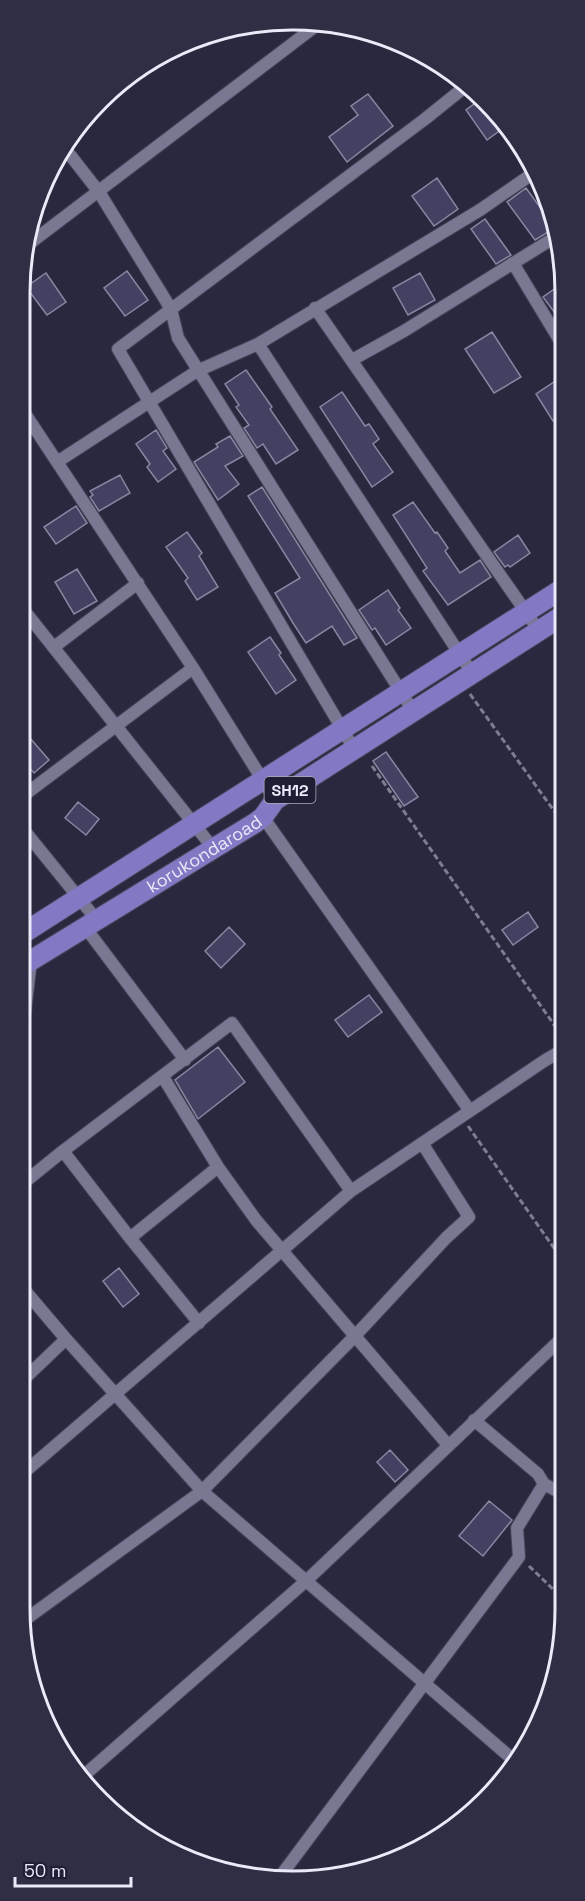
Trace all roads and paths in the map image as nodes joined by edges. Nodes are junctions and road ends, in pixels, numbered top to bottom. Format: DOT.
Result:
graph roads {
  1 [pos="308,31"];
  2 [pos="460,91"];
  3 [pos="69,154"];
  4 [pos="528,177"];
  5 [pos="99,192"];
  6 [pos="35,239"];
  7 [pos="550,241"];
  8 [pos="513,263"];
  9 [pos="315,308"];
  10 [pos="171,309"];
  11 [pos="555,333"];
  12 [pos="258,344"];
  13 [pos="352,360"];
  14 [pos="198,371"];
  15 [pos="149,403"];
  16 [pos="30,421"];
  17 [pos="57,462"];
  18 [pos="138,583"];
  19 [pos="555,593"];
  20 [pos="526,612"];
  21 [pos="30,621"];
  22 [pos="555,621"];
  23 [pos="539,631"];
  24 [pos="54,647"];
  25 [pos="460,654"];
  26 [pos="193,668"];
  27 [pos="466,677"];
  28 [pos="400,692"];
  29 [pos="413,711"];
  30 [pos="117,724"];
  31 [pos="342,729"];
  32 [pos="354,749"];
  33 [pos="372,766"];
  34 [pos="262,780"];
  35 [pos="30,791"];
  36 [pos="274,800"];
  37 [pos="555,811"];
  38 [pos="263,817"];
  39 [pos="194,824"];
  40 [pos="30,839"];
  41 [pos="213,848"];
  42 [pos="79,898"];
  43 [pos="91,923"];
  44 [pos="30,929"];
  45 [pos="30,961"];
  46 [pos="555,1026"];
  47 [pos="555,1055"];
  48 [pos="185,1060"];
  49 [pos="163,1077"];
  50 [pos="470,1111"];
  51 [pos="422,1143"];
  52 [pos="63,1151"];
  53 [pos="218,1167"];
  54 [pos="30,1178"];
  55 [pos="351,1191"];
  56 [pos="130,1238"];
  57 [pos="282,1251"];
  58 [pos="30,1297"];
  59 [pos="199,1323"];
  60 [pos="354,1337"];
  61 [pos="66,1339"];
  62 [pos="555,1345"];
  63 [pos="30,1373"];
  64 [pos="117,1394"];
  65 [pos="474,1420"];
  66 [pos="448,1445"];
  67 [pos="30,1468"];
  68 [pos="544,1484"];
  69 [pos="555,1490"];
  70 [pos="202,1491"];
  71 [pos="519,1557"];
  72 [pos="306,1581"];
  73 [pos="555,1591"];
  74 [pos="30,1616"];
  75 [pos="423,1684"];
  76 [pos="509,1756"];
  77 [pos="87,1772"];
  78 [pos="285,1871"];
  1 -- 5 [label="street"];
  2 -- 10 [label="street"];
  3 -- 5 [label="street"];
  4 -- 9 [label="street"];
  5 -- 6 [label="street"];
  5 -- 10 [label="street"];
  7 -- 8 [label="street"];
  8 -- 11 [label="street"];
  8 -- 13 [label="street"];
  9 -- 12 [label="street"];
  9 -- 13 [label="street"];
  10 -- 14 [label="street"];
  10 -- 15 [label="street"];
  12 -- 14 [label="street"];
  12 -- 25 [label="street"];
  13 -- 20 [label="street"];
  14 -- 15 [label="street"];
  14 -- 28 [label="street"];
  15 -- 17 [label="street"];
  15 -- 31 [label="street"];
  16 -- 17 [label="street"];
  17 -- 18 [label="street"];
  18 -- 24 [label="street"];
  18 -- 26 [label="street"];
  19 -- 20 [label="main road, SH12"];
  20 -- 23 [label="street"];
  20 -- 25 [label="main road, SH12"];
  21 -- 24 [label="street"];
  22 -- 23 [label="main road, korukondaroad / SH12"];
  23 -- 27 [label="main road, korukondaroad / SH12"];
  24 -- 30 [label="street"];
  25 -- 27 [label="street"];
  25 -- 28 [label="main road, SH12"];
  26 -- 30 [label="street"];
  26 -- 34 [label="street"];
  27 -- 29 [label="main road, korukondaroad / SH12"];
  27 -- 37 [label="path"];
  28 -- 29 [label="street"];
  28 -- 31 [label="main road, SH12"];
  29 -- 32 [label="main road, korukondaroad / SH12"];
  30 -- 35 [label="street"];
  30 -- 39 [label="street"];
  31 -- 32 [label="street"];
  31 -- 34 [label="main road, SH12"];
  32 -- 36 [label="main road, korukondaroad / SH12"];
  33 -- 46 [label="path"];
  34 -- 36 [label="street"];
  34 -- 39 [label="main road, SH12"];
  36 -- 38 [label="main road, korukondaroad / SH12"];
  38 -- 41 [label="main road, korukondaroad / SH12"];
  38 -- 50 [label="street"];
  39 -- 41 [label="street"];
  39 -- 42 [label="main road, SH12"];
  40 -- 42 [label="street"];
  41 -- 43 [label="main road, korukondaroad / SH12"];
  42 -- 43 [label="street"];
  42 -- 44 [label="main road, SH12"];
  43 -- 45 [label="main road, korukondaroad / SH12"];
  43 -- 48 [label="street"];
  47 -- 50 [label="street"];
  48 -- 49 [label="street"];
  48 -- 55 [label="street"];
  49 -- 52 [label="street"];
  49 -- 53 [label="street"];
  50 -- 51 [label="street"];
  51 -- 55 [label="street"];
  51 -- 60 [label="street"];
  52 -- 54 [label="street"];
  52 -- 56 [label="street"];
  53 -- 56 [label="street"];
  53 -- 57 [label="street"];
  55 -- 57 [label="street"];
  56 -- 59 [label="street"];
  57 -- 59 [label="street"];
  57 -- 60 [label="street"];
  58 -- 61 [label="street"];
  59 -- 64 [label="street"];
  60 -- 66 [label="street"];
  60 -- 70 [label="street"];
  61 -- 63 [label="street"];
  61 -- 64 [label="street"];
  62 -- 65 [label="street"];
  64 -- 67 [label="street"];
  64 -- 70 [label="street"];
  65 -- 66 [label="street"];
  65 -- 68 [label="street"];
  66 -- 72 [label="street"];
  68 -- 69 [label="street"];
  68 -- 71 [label="street"];
  70 -- 72 [label="street"];
  70 -- 74 [label="street"];
  71 -- 73 [label="path"];
  71 -- 75 [label="street"];
  72 -- 75 [label="street"];
  72 -- 77 [label="street"];
  75 -- 76 [label="street"];
  75 -- 78 [label="street"];
}
